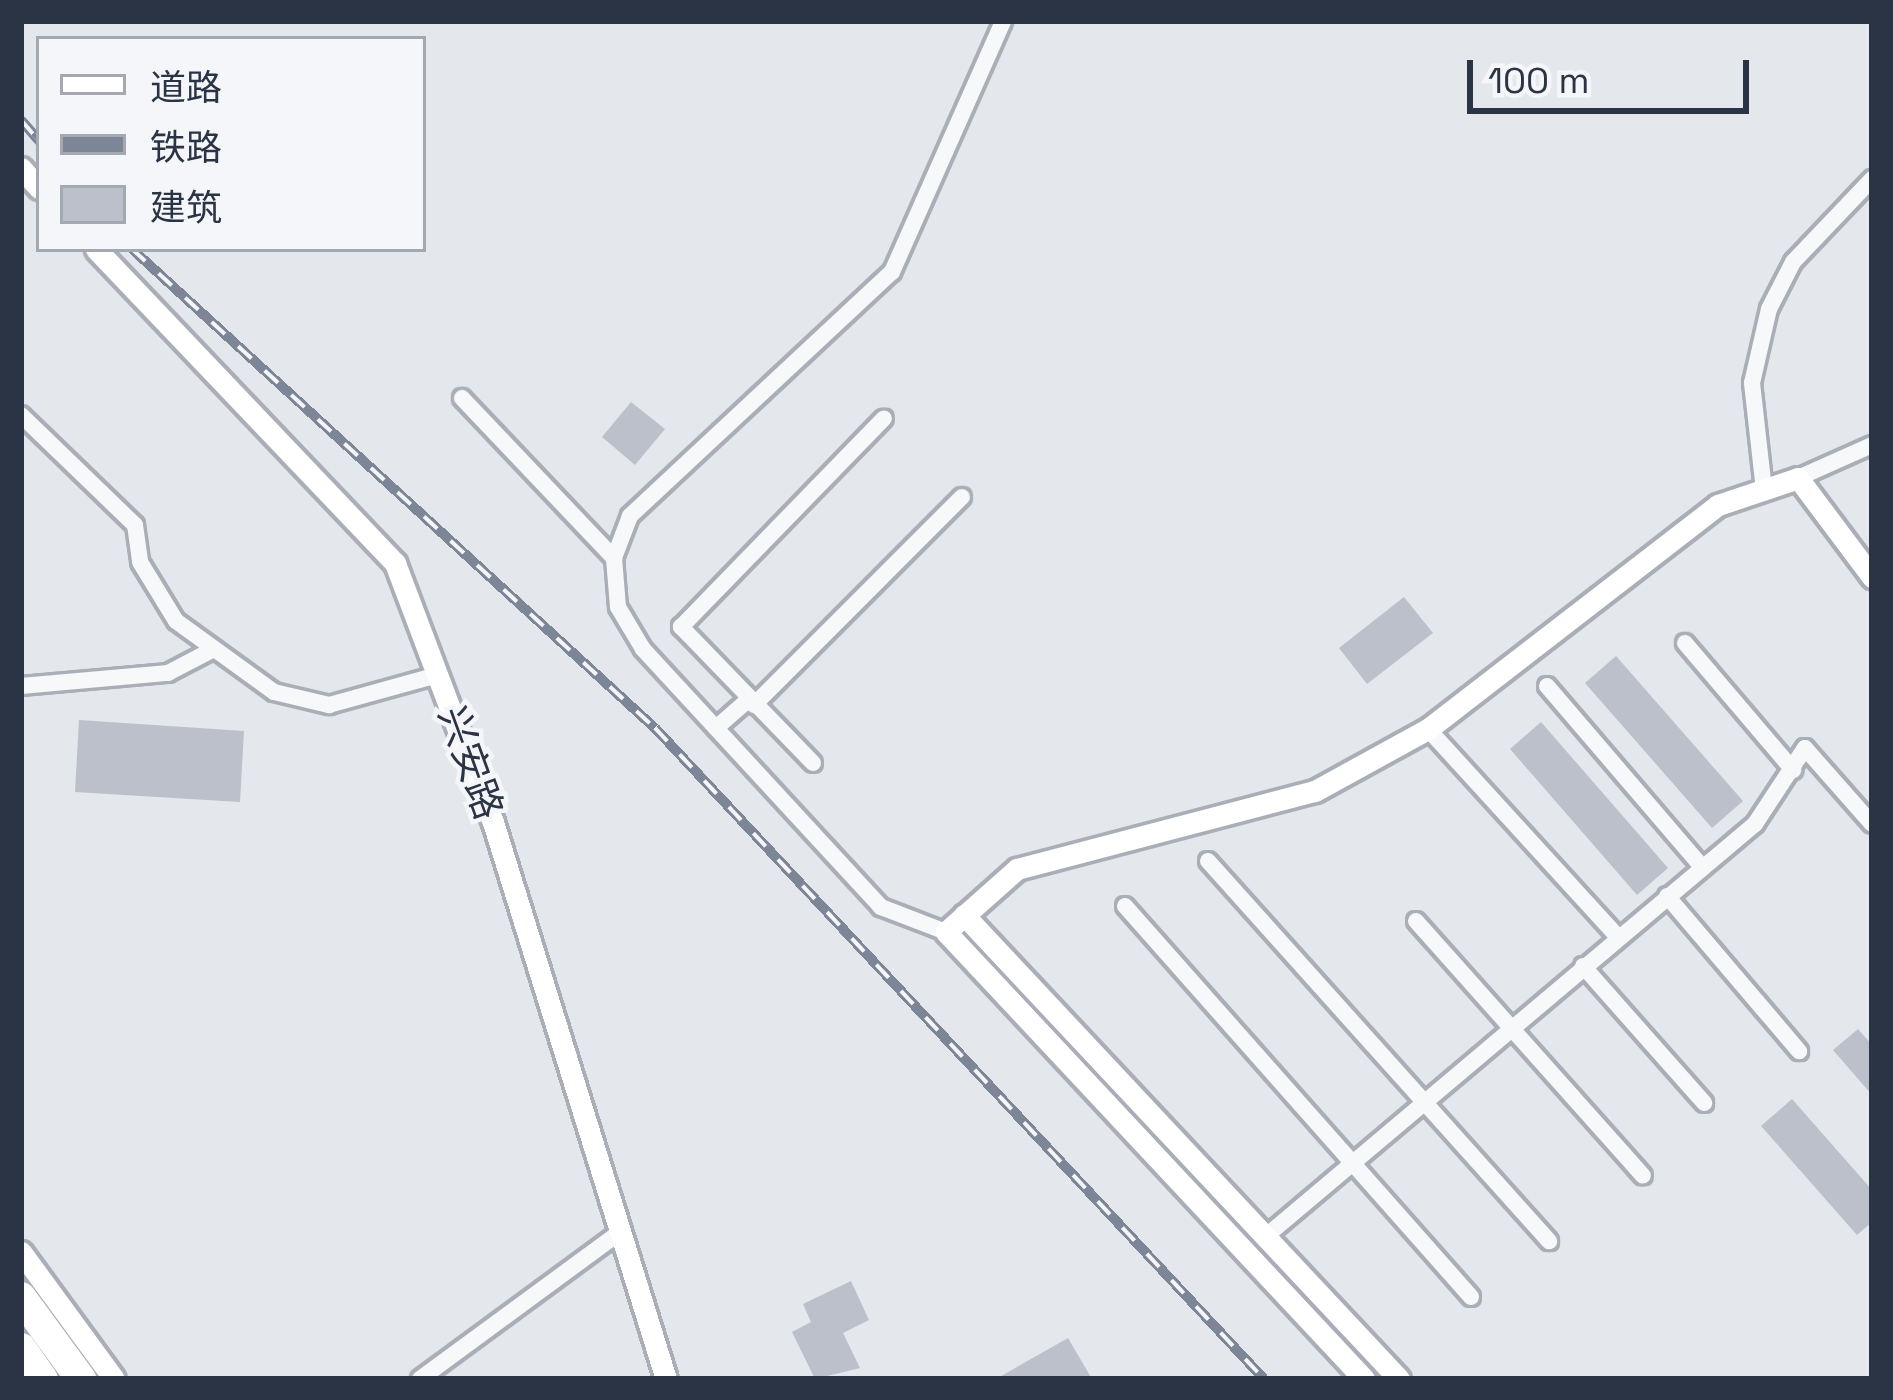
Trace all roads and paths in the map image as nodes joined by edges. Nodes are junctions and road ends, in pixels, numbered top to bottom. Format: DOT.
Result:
graph roads {
  1 [pos="1003,21"];
  2 [pos="1872,179"];
  3 [pos="99,252"];
  4 [pos="462,398"];
  5 [pos="21,415"];
  6 [pos="884,418"];
  7 [pos="1872,445"];
  8 [pos="1798,478"];
  9 [pos="1764,490"];
  10 [pos="962,497"];
  11 [pos="614,559"];
  12 [pos="1872,578"];
  13 [pos="1685,643"];
  14 [pos="214,649"];
  15 [pos="437,675"];
  16 [pos="21,686"];
  17 [pos="1547,686"];
  18 [pos="751,702"];
  19 [pos="716,728"];
  20 [pos="1428,729"];
  21 [pos="813,764"];
  22 [pos="1793,770"];
  23 [pos="1872,824"];
  24 [pos="1208,861"];
  25 [pos="1702,867"];
  26 [pos="1667,896"];
  27 [pos="1125,906"];
  28 [pos="964,915"];
  29 [pos="1416,921"];
  30 [pos="946,932"];
  31 [pos="1617,936"];
  32 [pos="1583,967"];
  33 [pos="1513,1029"];
  34 [pos="1798,1051"];
  35 [pos="1425,1103"];
  36 [pos="1704,1103"];
  37 [pos="1353,1163"];
  38 [pos="1643,1176"];
  39 [pos="620,1232"];
  40 [pos="1265,1237"];
  41 [pos="1549,1241"];
  42 [pos="21,1252"];
  43 [pos="21,1297"];
  44 [pos="1471,1297"];
  45 [pos="21,1348"];
  46 [pos="44,1379"];
  47 [pos="81,1379"];
  48 [pos="115,1379"];
  49 [pos="420,1379"];
  50 [pos="666,1379"];
  51 [pos="1364,1379"];
  52 [pos="1399,1379"];
  1 -- 11 [label="street"];
  2 -- 9 [label="street"];
  3 -- 15 [label="street, 兴安路"];
  4 -- 11 [label="street"];
  5 -- 14 [label="street"];
  6 -- 18 [label="street"];
  7 -- 8 [label="street"];
  8 -- 9 [label="street"];
  8 -- 12 [label="street"];
  9 -- 20 [label="street"];
  10 -- 18 [label="street"];
  11 -- 19 [label="street"];
  13 -- 22 [label="street"];
  14 -- 15 [label="street"];
  14 -- 16 [label="street"];
  15 -- 39 [label="street, 兴安路"];
  17 -- 25 [label="street"];
  18 -- 19 [label="street"];
  18 -- 21 [label="street"];
  19 -- 30 [label="street"];
  20 -- 28 [label="street"];
  20 -- 31 [label="street"];
  22 -- 23 [label="street"];
  22 -- 25 [label="street"];
  24 -- 35 [label="street"];
  25 -- 26 [label="street"];
  26 -- 31 [label="street"];
  26 -- 34 [label="street"];
  27 -- 37 [label="street"];
  28 -- 30 [label="street"];
  28 -- 40 [label="street"];
  29 -- 33 [label="street"];
  30 -- 51 [label="street"];
  31 -- 32 [label="street"];
  32 -- 33 [label="street"];
  32 -- 36 [label="street"];
  33 -- 35 [label="street"];
  33 -- 38 [label="street"];
  35 -- 37 [label="street"];
  35 -- 41 [label="street"];
  37 -- 40 [label="street"];
  37 -- 44 [label="street"];
  39 -- 49 [label="street"];
  39 -- 50 [label="street, 兴安路"];
  40 -- 52 [label="street"];
  42 -- 48 [label="street"];
  43 -- 47 [label="highway"];
  45 -- 46 [label="highway"];
}
